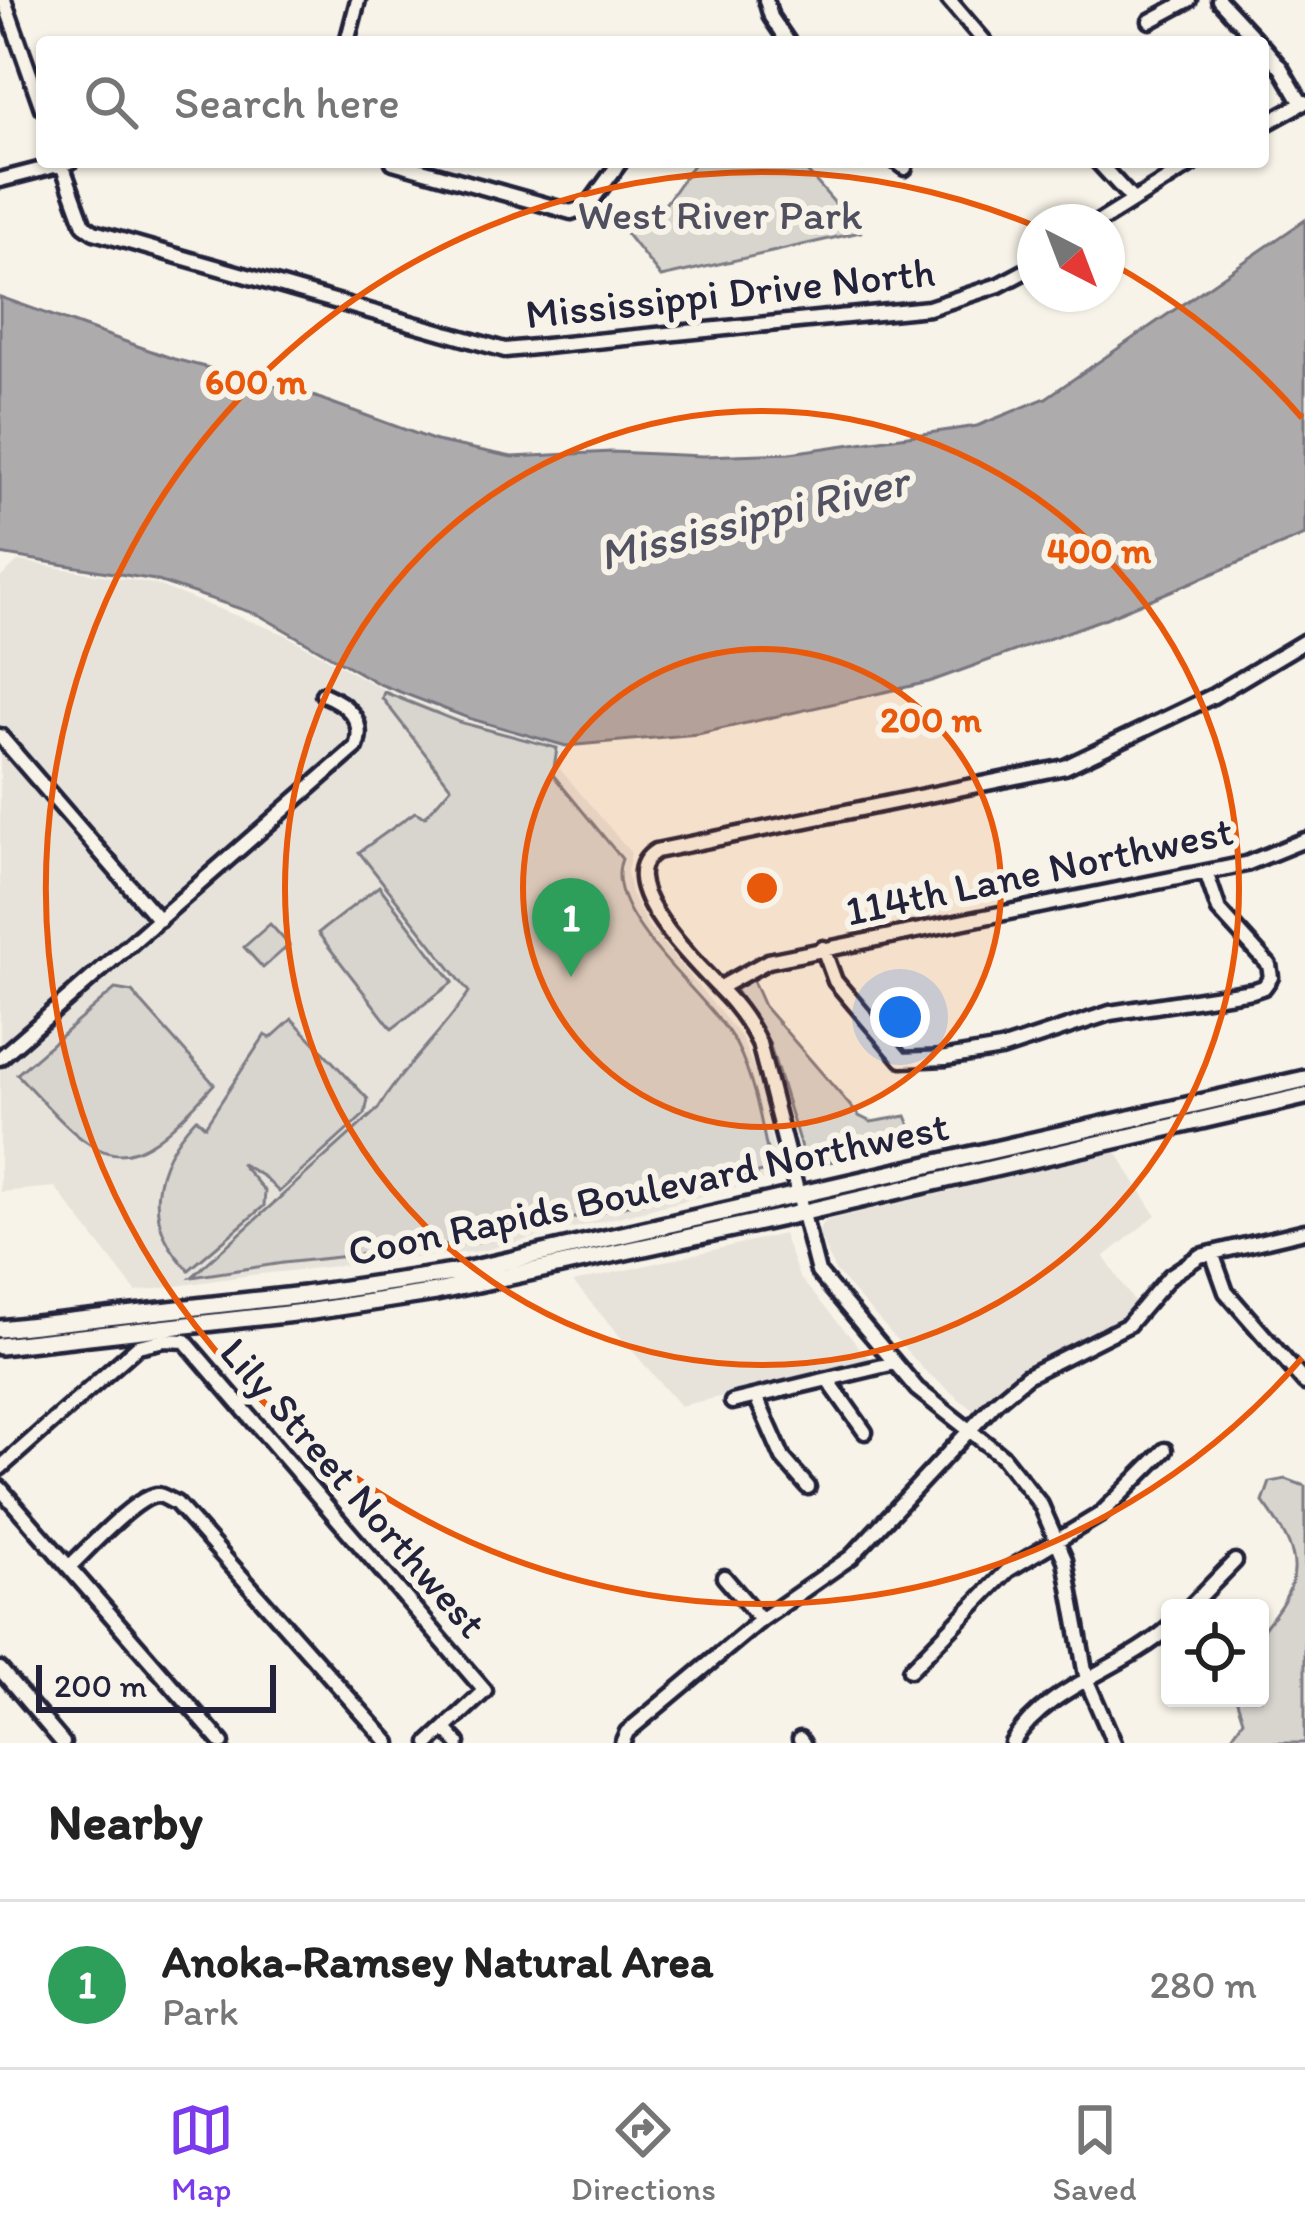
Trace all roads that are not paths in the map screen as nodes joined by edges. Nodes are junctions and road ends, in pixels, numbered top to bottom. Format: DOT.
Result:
graph roads {
  1 [pos="4,0"];
  2 [pos="358,0"];
  3 [pos="766,0"];
  4 [pos="949,0"];
  5 [pos="1189,0"];
  6 [pos="1219,0"];
  7 [pos="1150,21"];
  8 [pos="349,36"];
  9 [pos="784,36"];
  10 [pos="980,36"];
  11 [pos="1253,36"];
  12 [pos="1269,54"];
  13 [pos="36,91"];
  14 [pos="1304,103"];
  15 [pos="1269,122"];
  16 [pos="45,168"];
  17 [pos="66,168"];
  18 [pos="414,168"];
  19 [pos="616,168"];
  20 [pos="1104,168"];
  21 [pos="1185,168"];
  22 [pos="0,180"];
  23 [pos="1132,199"];
  24 [pos="1125,204"];
  25 [pos="1017,274"];
  26 [pos="1305,641"];
  27 [pos="323,694"];
  28 [pos="0,736"];
  29 [pos="1305,840"];
  30 [pos="1206,872"];
  31 [pos="159,920"];
  32 [pos="823,948"];
  33 [pos="719,988"];
  34 [pos="0,1058"];
  35 [pos="1305,1079"];
  36 [pos="1305,1096"];
  37 [pos="799,1205"];
  38 [pos="1305,1231"];
  39 [pos="1212,1253"];
  40 [pos="0,1329"];
  41 [pos="0,1346"];
  42 [pos="895,1363"];
  43 [pos="828,1380"];
  44 [pos="1305,1383"];
  45 [pos="756,1397"];
  46 [pos="732,1402"];
  47 [pos="970,1431"];
  48 [pos="865,1432"];
  49 [pos="1165,1450"];
  50 [pos="0,1468"];
  51 [pos="808,1487"];
  52 [pos="0,1488"];
  53 [pos="1058,1540"];
  54 [pos="1235,1561"];
  55 [pos="71,1565"];
  56 [pos="724,1577"];
  57 [pos="1198,1599"];
  58 [pos="761,1619"];
  59 [pos="1161,1634"];
  60 [pos="0,1669"];
  61 [pos="910,1670"];
  62 [pos="1087,1681"];
  63 [pos="445,1729"];
  64 [pos="622,1741"];
  65 [pos="63,1743"];
  66 [pos="222,1743"];
  67 [pos="389,1743"];
  68 [pos="429,1743"];
  69 [pos="458,1743"];
  70 [pos="1012,1743"];
  71 [pos="1114,1743"];
  1 -- 13 [label="street"];
  2 -- 8 [label="street"];
  3 -- 9 [label="street"];
  4 -- 10 [label="street"];
  5 -- 7 [label="street"];
  6 -- 11 [label="street"];
  12 -- 14 [label="street"];
  14 -- 15 [label="street"];
  16 -- 22 [label="street"];
  17 -- 25 [label="street, Mississippi Drive North"];
  18 -- 19 [label="street"];
  20 -- 23 [label="street"];
  21 -- 23 [label="street"];
  23 -- 24 [label="street"];
  26 -- 33 [label="street"];
  27 -- 31 [label="street"];
  28 -- 31 [label="street"];
  29 -- 30 [label="street, 114th Lane Northwest"];
  30 -- 32 [label="street, 114th Lane Northwest"];
  30 -- 32 [label="street"];
  31 -- 34 [label="street"];
  32 -- 33 [label="street, 114th Lane Northwest"];
  33 -- 37 [label="street"];
  35 -- 37 [label="main road, Coon Rapids Boulevard Northwest"];
  36 -- 37 [label="main road, Coon Rapids Boulevard Northwest"];
  37 -- 40 [label="main road, Coon Rapids Boulevard Northwest"];
  37 -- 41 [label="main road, Coon Rapids Boulevard Northwest"];
  37 -- 42 [label="street"];
  38 -- 39 [label="street"];
  39 -- 44 [label="street"];
  39 -- 47 [label="street"];
  42 -- 43 [label="street"];
  42 -- 47 [label="street"];
  43 -- 45 [label="street"];
  43 -- 48 [label="street"];
  45 -- 46 [label="street"];
  45 -- 51 [label="street"];
  47 -- 53 [label="street"];
  47 -- 58 [label="street"];
  49 -- 53 [label="street"];
  50 -- 63 [label="street, Lily Street Northwest"];
  52 -- 55 [label="street"];
  53 -- 61 [label="street"];
  53 -- 62 [label="street"];
  54 -- 57 [label="street"];
  55 -- 66 [label="street"];
  55 -- 67 [label="street"];
  56 -- 58 [label="street"];
  58 -- 64 [label="street"];
  59 -- 62 [label="street"];
  60 -- 65 [label="street"];
  62 -- 70 [label="street"];
  62 -- 71 [label="street"];
  63 -- 68 [label="street"];
  63 -- 69 [label="street"];
}
